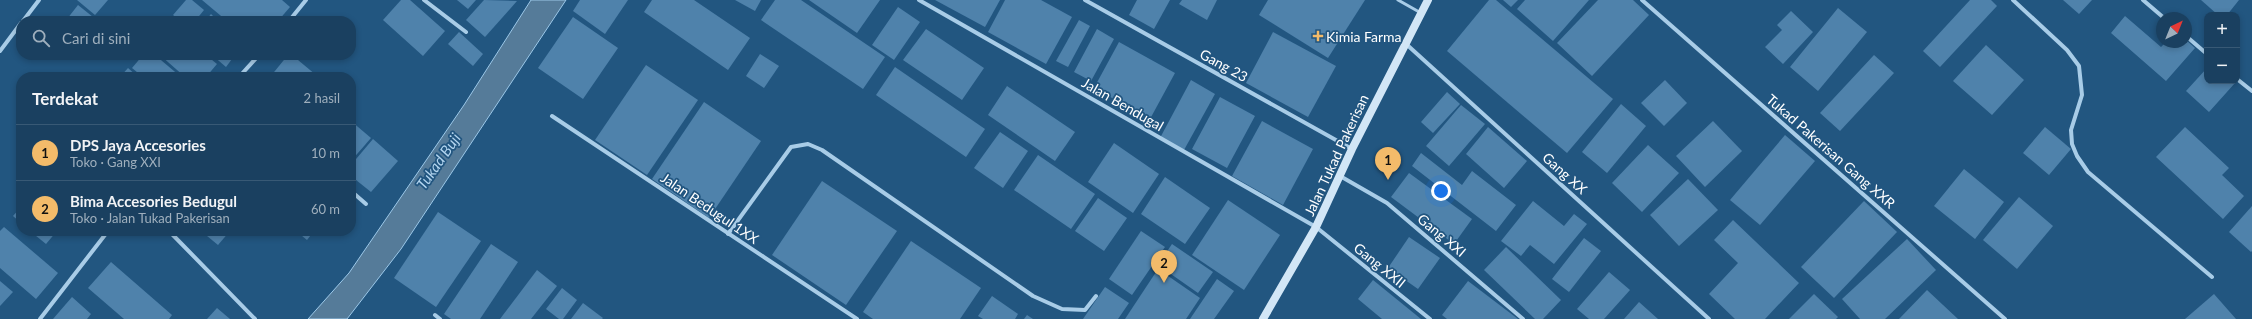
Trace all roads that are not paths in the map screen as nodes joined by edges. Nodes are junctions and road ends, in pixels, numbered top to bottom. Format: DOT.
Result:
graph roads {
  1 [pos="39,0"];
  2 [pos="306,0"];
  3 [pos="424,0"];
  4 [pos="919,0"];
  5 [pos="1085,0"];
  6 [pos="1398,0"];
  7 [pos="1428,0"];
  8 [pos="1642,0"];
  9 [pos="2013,0"];
  10 [pos="2143,0"];
  11 [pos="2157,12"];
  12 [pos="1421,13"];
  13 [pos="27,16"];
  14 [pos="293,16"];
  15 [pos="16,30"];
  16 [pos="466,32"];
  17 [pos="2192,41"];
  18 [pos="1405,43"];
  19 [pos="0,51"];
  20 [pos="2204,51"];
  21 [pos="254,60"];
  22 [pos="243,72"];
  23 [pos="2240,81"];
  24 [pos="2252,91"];
  25 [pos="552,116"];
  26 [pos="1352,149"];
  27 [pos="1340,176"];
  28 [pos="356,195"];
  29 [pos="366,204"];
  30 [pos="1316,228"];
  31 [pos="728,234"];
  32 [pos="104,236"];
  33 [pos="174,236"];
  34 [pos="2212,277"];
  35 [pos="1096,296"];
  36 [pos="435,315"];
  37 [pos="40,319"];
  38 [pos="255,319"];
  39 [pos="440,319"];
  40 [pos="857,319"];
  41 [pos="1263,319"];
  42 [pos="1430,319"];
  43 [pos="1523,319"];
  44 [pos="1709,319"];
  45 [pos="2005,319"];
  1 -- 13 [label="street"];
  2 -- 14 [label="street"];
  3 -- 16 [label="street"];
  4 -- 30 [label="street, Jalan Bendugal"];
  5 -- 26 [label="street, Gang 23"];
  6 -- 12 [label="lane"];
  7 -- 12 [label="street, Jalan Tukad Pakerisan"];
  8 -- 45 [label="street, Tukad Pakerisan Gang XXR"];
  9 -- 34 [label="street"];
  10 -- 11 [label="street"];
  12 -- 18 [label="street, Jalan Tukad Pakerisan"];
  15 -- 19 [label="street"];
  17 -- 20 [label="street"];
  18 -- 26 [label="street, Jalan Tukad Pakerisan"];
  18 -- 44 [label="street, Gang XX"];
  21 -- 22 [label="street"];
  23 -- 24 [label="street"];
  25 -- 31 [label="street, Jalan Bedugul 1XX"];
  26 -- 27 [label="street, Jalan Tukad Pakerisan"];
  27 -- 30 [label="street, Jalan Tukad Pakerisan"];
  27 -- 43 [label="street, Gang XXI"];
  28 -- 29 [label="street"];
  30 -- 41 [label="street, Jalan Tukad Pakerisan"];
  30 -- 42 [label="street, Gang XXII"];
  31 -- 35 [label="street"];
  31 -- 40 [label="street, Jalan Bedugul 1XX"];
  32 -- 37 [label="street"];
  33 -- 38 [label="street"];
  36 -- 39 [label="street"];
}
